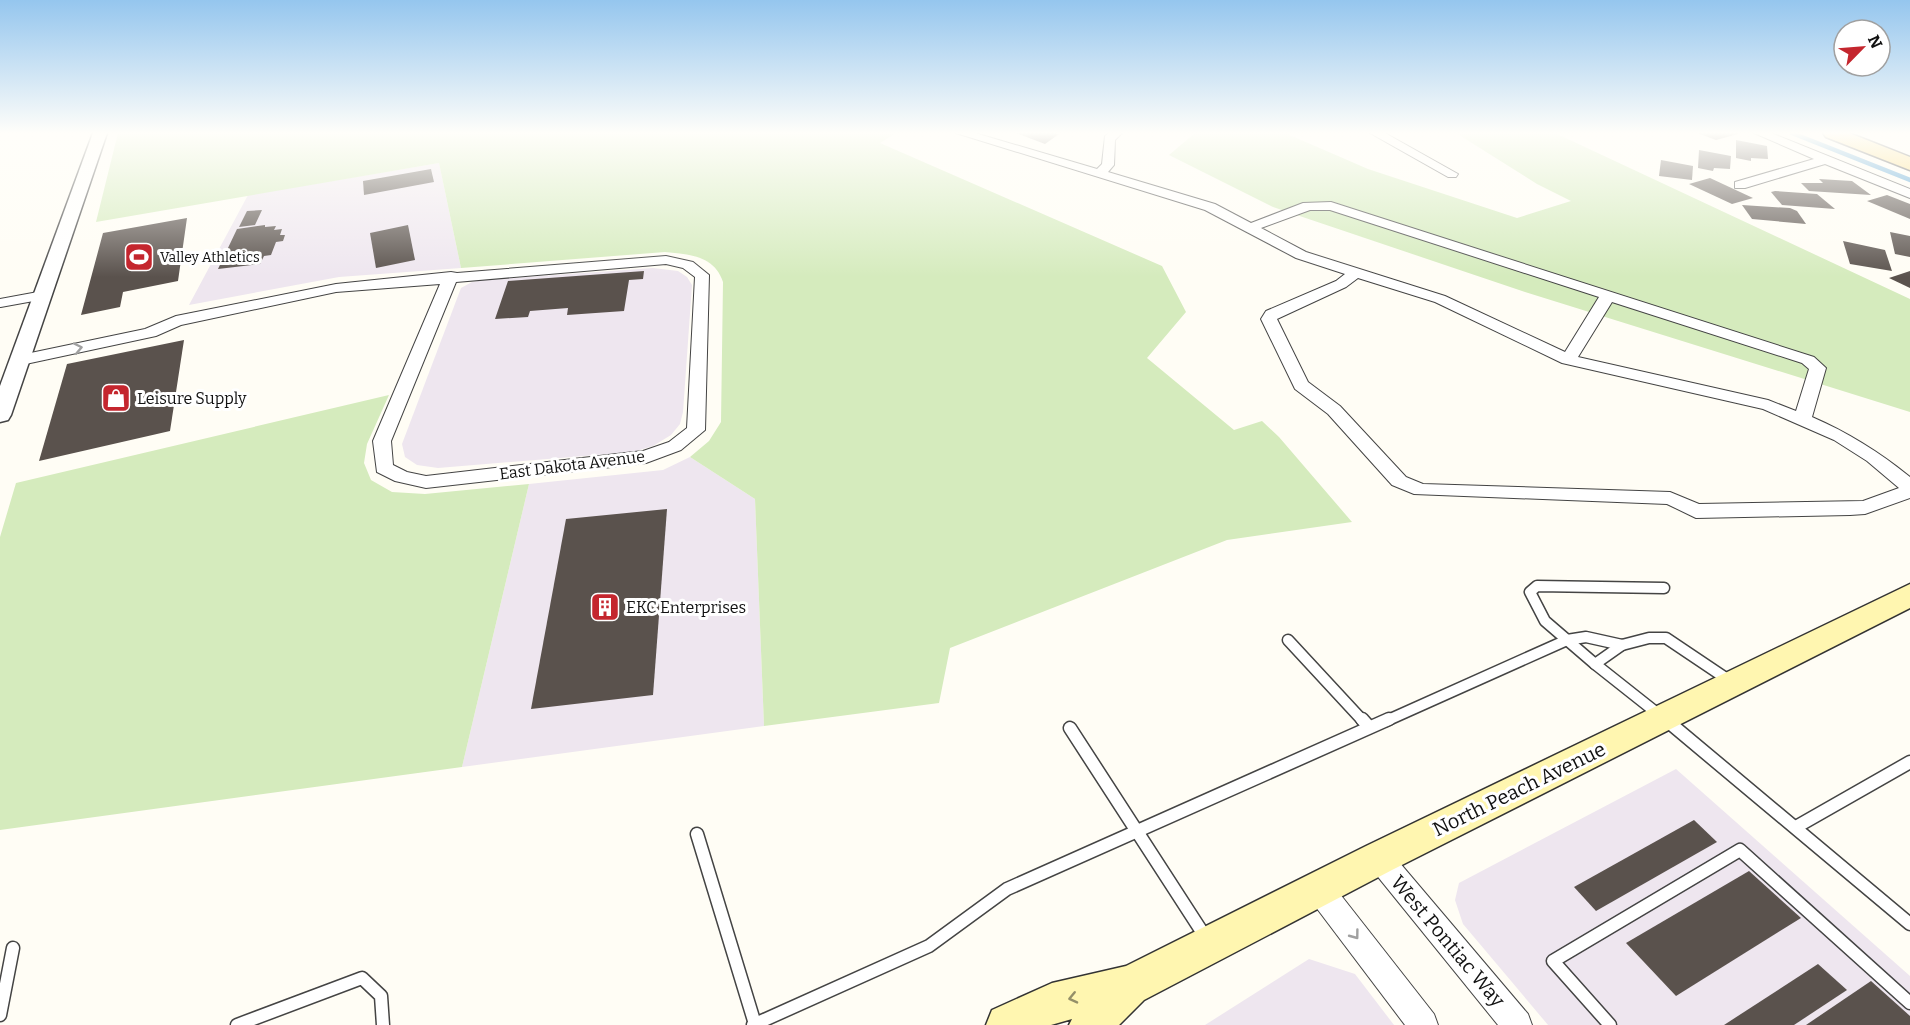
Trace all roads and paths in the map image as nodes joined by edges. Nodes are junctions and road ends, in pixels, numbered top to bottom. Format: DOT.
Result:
graph roads {
  1 [pos="83,181"];
  2 [pos="1125,181"];
  3 [pos="1754,181"];
  4 [pos="1877,181"];
  5 [pos="1740,185"];
  6 [pos="1910,194"];
  7 [pos="1250,228"];
  8 [pos="1356,272"];
  9 [pos="451,276"];
  10 [pos="44,295"];
  11 [pos="1608,295"];
  12 [pos="0,303"];
  13 [pos="23,353"];
  14 [pos="1568,360"];
  15 [pos="0,415"];
  16 [pos="1803,418"];
  17 [pos="1910,489"];
  18 [pos="1664,588"];
  19 [pos="1910,596"];
  20 [pos="1288,640"];
  21 [pos="1567,640"];
  22 [pos="1622,645"];
  23 [pos="1595,664"];
  24 [pos="1733,683"];
  25 [pos="1663,718"];
  26 [pos="1369,727"];
  27 [pos="1070,728"];
  28 [pos="1910,762"];
  29 [pos="1796,827"];
  30 [pos="1138,829"];
  31 [pos="697,834"];
  32 [pos="1379,858"];
  33 [pos="1319,889"];
  34 [pos="1910,924"];
  35 [pos="1210,945"];
  36 [pos="13,948"];
  37 [pos="1130,985"];
  38 [pos="1910,1003"];
  39 [pos="0,1015"];
  40 [pos="754,1024"];
  41 [pos="237,1025"];
  42 [pos="383,1025"];
  43 [pos="1007,1025"];
  44 [pos="1090,1025"];
  45 [pos="1423,1025"];
  46 [pos="1517,1025"];
  47 [pos="1610,1025"];
  1 -- 10 [label="street"];
  2 -- 7 [label="street"];
  3 -- 5 [label="street"];
  4 -- 6 [label="street"];
  7 -- 8 [label="street"];
  7 -- 11 [label="street"];
  8 -- 14 [label="street"];
  8 -- 17 [label="street"];
  9 -- 9 [label="street, East Dakota Avenue"];
  9 -- 13 [label="street, East Dakota Avenue"];
  10 -- 12 [label="lane"];
  10 -- 13 [label="street"];
  11 -- 14 [label="street"];
  11 -- 16 [label="street"];
  13 -- 15 [label="street"];
  14 -- 16 [label="street"];
  16 -- 17 [label="street"];
  18 -- 21 [label="lane"];
  19 -- 24 [label="main road, North Peach Avenue"];
  20 -- 26 [label="lane"];
  21 -- 22 [label="lane"];
  21 -- 23 [label="lane"];
  21 -- 26 [label="lane"];
  22 -- 23 [label="lane"];
  22 -- 24 [label="lane"];
  23 -- 25 [label="lane"];
  24 -- 25 [label="main road, North Peach Avenue"];
  25 -- 29 [label="lane"];
  25 -- 32 [label="main road, North Peach Avenue"];
  26 -- 30 [label="lane"];
  27 -- 30 [label="lane"];
  28 -- 29 [label="lane"];
  29 -- 34 [label="lane"];
  30 -- 35 [label="lane"];
  30 -- 40 [label="lane"];
  31 -- 40 [label="lane"];
  32 -- 33 [label="main road, North Peach Avenue"];
  32 -- 46 [label="street, West Pontiac Way"];
  33 -- 35 [label="main road, North Peach Avenue"];
  33 -- 45 [label="street, one-way"];
  35 -- 37 [label="main road, North Peach Avenue"];
  36 -- 39 [label="lane"];
  37 -- 43 [label="main road, North Peach Avenue, one-way"];
  37 -- 44 [label="main road, North Peach Avenue"];
  38 -- 47 [label="lane"];
  41 -- 42 [label="lane"];
}
